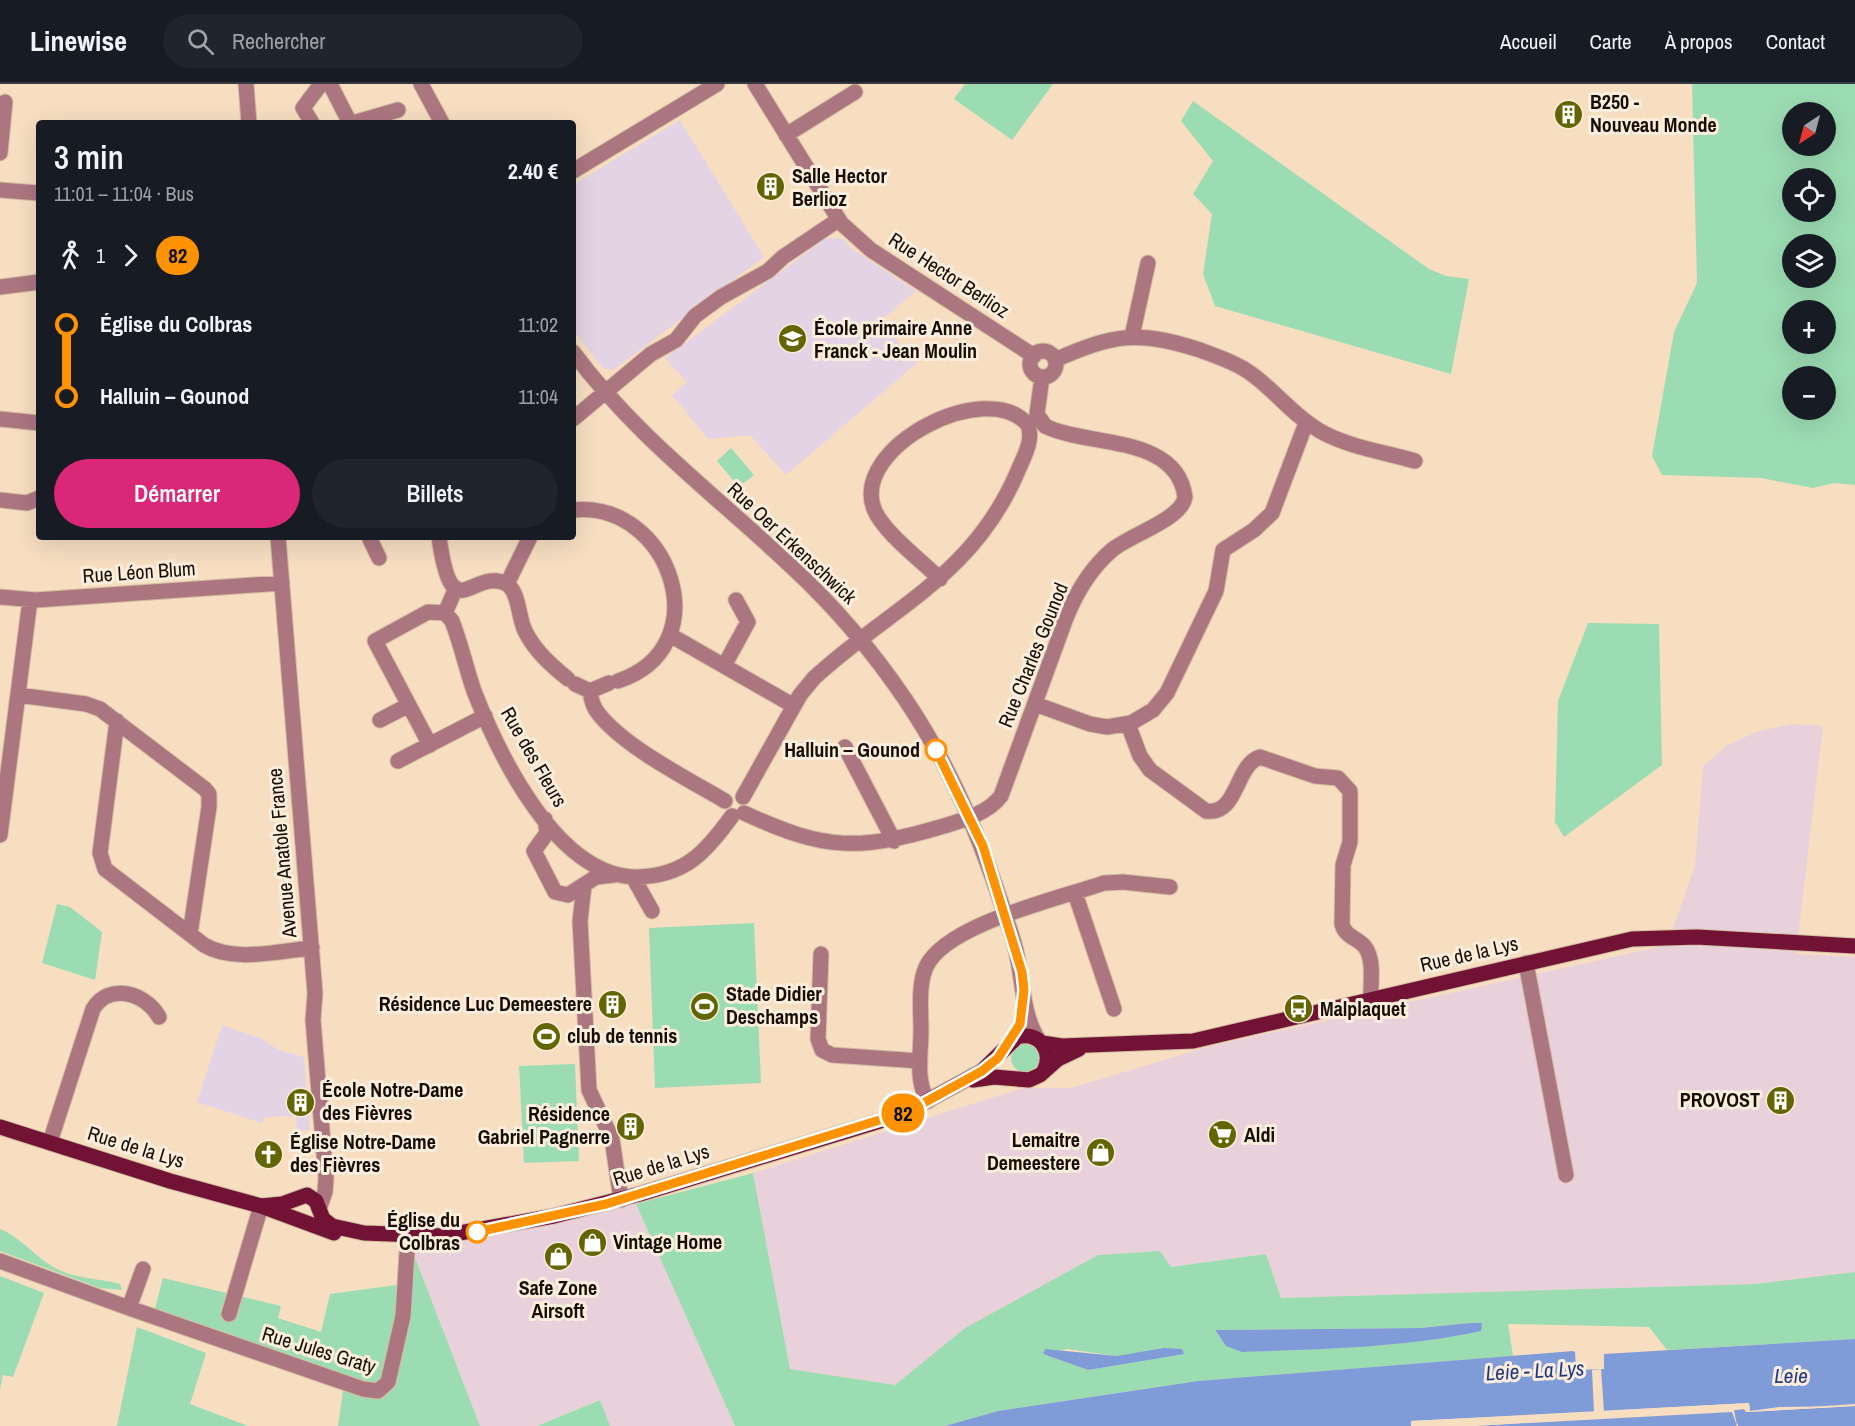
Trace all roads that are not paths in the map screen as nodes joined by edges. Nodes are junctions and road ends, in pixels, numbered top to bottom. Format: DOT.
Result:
graph roads {
  1 [pos="246,84"];
  2 [pos="321,84"];
  3 [pos="330,84"];
  4 [pos="421,84"];
  5 [pos="717,84"];
  6 [pos="755,84"];
  7 [pos="855,92"];
  8 [pos="5,102"];
  9 [pos="398,110"];
  10 [pos="249,120"];
  11 [pos="310,120"];
  12 [pos="350,120"];
  13 [pos="363,120"];
  14 [pos="440,120"];
  15 [pos="786,135"];
  16 [pos="0,153"];
  17 [pos="576,169"];
  18 [pos="0,190"];
  19 [pos="36,193"];
  20 [pos="838,220"];
  21 [pos="1148,263"];
  22 [pos="36,282"];
  23 [pos="0,287"];
  24 [pos="1132,336"];
  25 [pos="576,356"];
  26 [pos="1034,356"];
  27 [pos="1055,360"];
  28 [pos="1042,377"];
  29 [pos="605,392"];
  30 [pos="576,416"];
  31 [pos="0,419"];
  32 [pos="36,423"];
  33 [pos="1306,423"];
  34 [pos="1415,461"];
  35 [pos="36,499"];
  36 [pos="0,500"];
  37 [pos="576,510"];
  38 [pos="278,540"];
  39 [pos="370,540"];
  40 [pos="439,540"];
  41 [pos="529,540"];
  42 [pos="379,558"];
  43 [pos="940,579"];
  44 [pos="282,583"];
  45 [pos="507,584"];
  46 [pos="456,588"];
  47 [pos="0,597"];
  48 [pos="30,600"];
  49 [pos="736,600"];
  50 [pos="445,613"];
  51 [pos="670,635"];
  52 [pos="861,641"];
  53 [pos="724,666"];
  54 [pos="590,692"];
  55 [pos="18,695"];
  56 [pos="1035,704"];
  57 [pos="409,705"];
  58 [pos="794,706"];
  59 [pos="485,716"];
  60 [pos="380,720"];
  61 [pos="117,722"];
  62 [pos="1128,724"];
  63 [pos="430,745"];
  64 [pos="845,747"];
  65 [pos="398,761"];
  66 [pos="740,809"];
  67 [pos="970,817"];
  68 [pos="545,819"];
  69 [pos="0,835"];
  70 [pos="562,840"];
  71 [pos="540,841"];
  72 [pos="894,841"];
  73 [pos="587,863"];
  74 [pos="615,875"];
  75 [pos="633,877"];
  76 [pos="586,885"];
  77 [pos="1170,888"];
  78 [pos="1075,893"];
  79 [pos="564,896"];
  80 [pos="652,911"];
  81 [pos="1005,914"];
  82 [pos="580,921"];
  83 [pos="190,934"];
  84 [pos="1855,946"];
  85 [pos="312,948"];
  86 [pos="820,954"];
  87 [pos="1526,963"];
  88 [pos="1024,990"];
  89 [pos="1371,999"];
  90 [pos="1114,1009"];
  91 [pos="159,1017"];
  92 [pos="1040,1041"];
  93 [pos="1008,1044"];
  94 [pos="1096,1045"];
  95 [pos="920,1061"];
  96 [pos="1044,1071"];
  97 [pos="1018,1079"];
  98 [pos="958,1085"];
  99 [pos="928,1101"];
  100 [pos="0,1126"];
  101 [pos="50,1142"];
  102 [pos="324,1165"];
  103 [pos="1566,1175"];
  104 [pos="300,1197"];
  105 [pos="621,1200"];
  106 [pos="261,1206"];
  107 [pos="319,1209"];
  108 [pos="300,1222"];
  109 [pos="364,1233"];
  110 [pos="408,1236"];
  111 [pos="0,1260"];
  112 [pos="143,1269"];
  113 [pos="129,1308"];
  114 [pos="230,1314"];
  1 -- 10 [label="street"];
  2 -- 11 [label="street"];
  3 -- 12 [label="street"];
  4 -- 14 [label="street"];
  5 -- 17 [label="street"];
  6 -- 15 [label="street, Rue Hector Berlioz"];
  7 -- 15 [label="street"];
  8 -- 16 [label="street"];
  9 -- 13 [label="street"];
  15 -- 20 [label="street, Rue Hector Berlioz"];
  18 -- 19 [label="street"];
  20 -- 26 [label="street, Rue Hector Berlioz"];
  20 -- 29 [label="street"];
  21 -- 24 [label="street"];
  22 -- 23 [label="street"];
  24 -- 27 [label="street"];
  24 -- 33 [label="street"];
  25 -- 29 [label="street, Rue Oer Erkenschwick"];
  26 -- 27 [label="street"];
  26 -- 28 [label="street"];
  27 -- 28 [label="street"];
  28 -- 56 [label="street, Rue Charles Gounod"];
  29 -- 30 [label="street"];
  29 -- 52 [label="street, Rue Oer Erkenschwick"];
  31 -- 32 [label="street"];
  33 -- 34 [label="street"];
  33 -- 62 [label="street"];
  35 -- 36 [label="street"];
  37 -- 51 [label="street"];
  38 -- 44 [label="street, Avenue Anatole France"];
  39 -- 42 [label="street"];
  40 -- 46 [label="street"];
  41 -- 45 [label="street"];
  43 -- 43 [label="street"];
  43 -- 52 [label="street"];
  44 -- 48 [label="street, Rue Léon Blum"];
  44 -- 85 [label="street, Avenue Anatole France"];
  45 -- 46 [label="street"];
  45 -- 54 [label="street"];
  46 -- 50 [label="street"];
  47 -- 48 [label="street, Rue Léon Blum"];
  48 -- 55 [label="street"];
  49 -- 53 [label="street"];
  50 -- 57 [label="street"];
  50 -- 59 [label="street, Rue des Fleurs"];
  51 -- 53 [label="street"];
  51 -- 54 [label="street"];
  52 -- 58 [label="street, Rue des Fleurs"];
  52 -- 67 [label="street, Rue Oer Erkenschwick"];
  53 -- 58 [label="street"];
  54 -- 66 [label="street"];
  55 -- 61 [label="street"];
  55 -- 69 [label="street"];
  56 -- 62 [label="street"];
  56 -- 67 [label="street, Rue Charles Gounod"];
  57 -- 60 [label="street"];
  57 -- 63 [label="street"];
  58 -- 66 [label="street, Rue des Fleurs"];
  59 -- 63 [label="street"];
  59 -- 68 [label="street, Rue des Fleurs"];
  61 -- 83 [label="street"];
  61 -- 83 [label="street"];
  62 -- 89 [label="street"];
  63 -- 65 [label="street"];
  64 -- 72 [label="street"];
  66 -- 72 [label="street, Rue Charles Gounod"];
  66 -- 75 [label="street, Rue des Fleurs"];
  67 -- 72 [label="street, Rue Charles Gounod"];
  67 -- 81 [label="street, Rue Oer Erkenschwick"];
  68 -- 70 [label="street, Rue des Fleurs"];
  68 -- 71 [label="street"];
  70 -- 71 [label="street"];
  70 -- 73 [label="street, Rue des Fleurs"];
  71 -- 79 [label="street"];
  73 -- 74 [label="street, Rue des Fleurs"];
  73 -- 76 [label="street"];
  74 -- 75 [label="street, Rue des Fleurs"];
  74 -- 76 [label="street"];
  75 -- 80 [label="street"];
  76 -- 79 [label="street"];
  76 -- 82 [label="street"];
  77 -- 78 [label="street"];
  78 -- 81 [label="street"];
  78 -- 90 [label="street"];
  79 -- 82 [label="street"];
  81 -- 88 [label="street, Rue Oer Erkenschwick"];
  81 -- 95 [label="street"];
  82 -- 105 [label="street"];
  83 -- 85 [label="street"];
  84 -- 87 [label="main road, Rue de la Lys"];
  85 -- 102 [label="street, Avenue Anatole France"];
  86 -- 95 [label="street"];
  87 -- 89 [label="main road, Rue de la Lys"];
  87 -- 103 [label="street"];
  88 -- 92 [label="street, Rue Oer Erkenschwick"];
  88 -- 93 [label="street, Rue Oer Erkenschwick"];
  89 -- 94 [label="main road, Rue de la Lys"];
  91 -- 101 [label="street"];
  92 -- 93 [label="main road"];
  92 -- 94 [label="main road, Rue de la Lys"];
  92 -- 96 [label="main road"];
  93 -- 97 [label="main road"];
  93 -- 98 [label="main road, Rue de la Lys"];
  94 -- 96 [label="main road, Rue de la Lys"];
  95 -- 99 [label="street"];
  96 -- 97 [label="main road"];
  97 -- 98 [label="main road, Rue de la Lys"];
  98 -- 99 [label="main road, Rue de la Lys"];
  99 -- 105 [label="main road, Rue de la Lys"];
  100 -- 101 [label="main road, Rue de la Lys"];
  101 -- 106 [label="main road, Rue de la Lys"];
  102 -- 104 [label="street"];
  102 -- 107 [label="street, Avenue Anatole France"];
  104 -- 106 [label="main road, Rue de la Lys"];
  104 -- 107 [label="main road"];
  104 -- 108 [label="main road"];
  105 -- 110 [label="main road, Rue de la Lys"];
  106 -- 108 [label="main road, Rue de la Lys"];
  106 -- 114 [label="street"];
  107 -- 108 [label="main road"];
  107 -- 109 [label="main road, Rue de la Lys"];
  108 -- 109 [label="main road, Rue de la Lys"];
  109 -- 110 [label="main road, Rue de la Lys"];
  110 -- 113 [label="street, Rue Jules Graty"];
  111 -- 113 [label="street, Rue Jules Graty"];
  112 -- 113 [label="street"];
}
